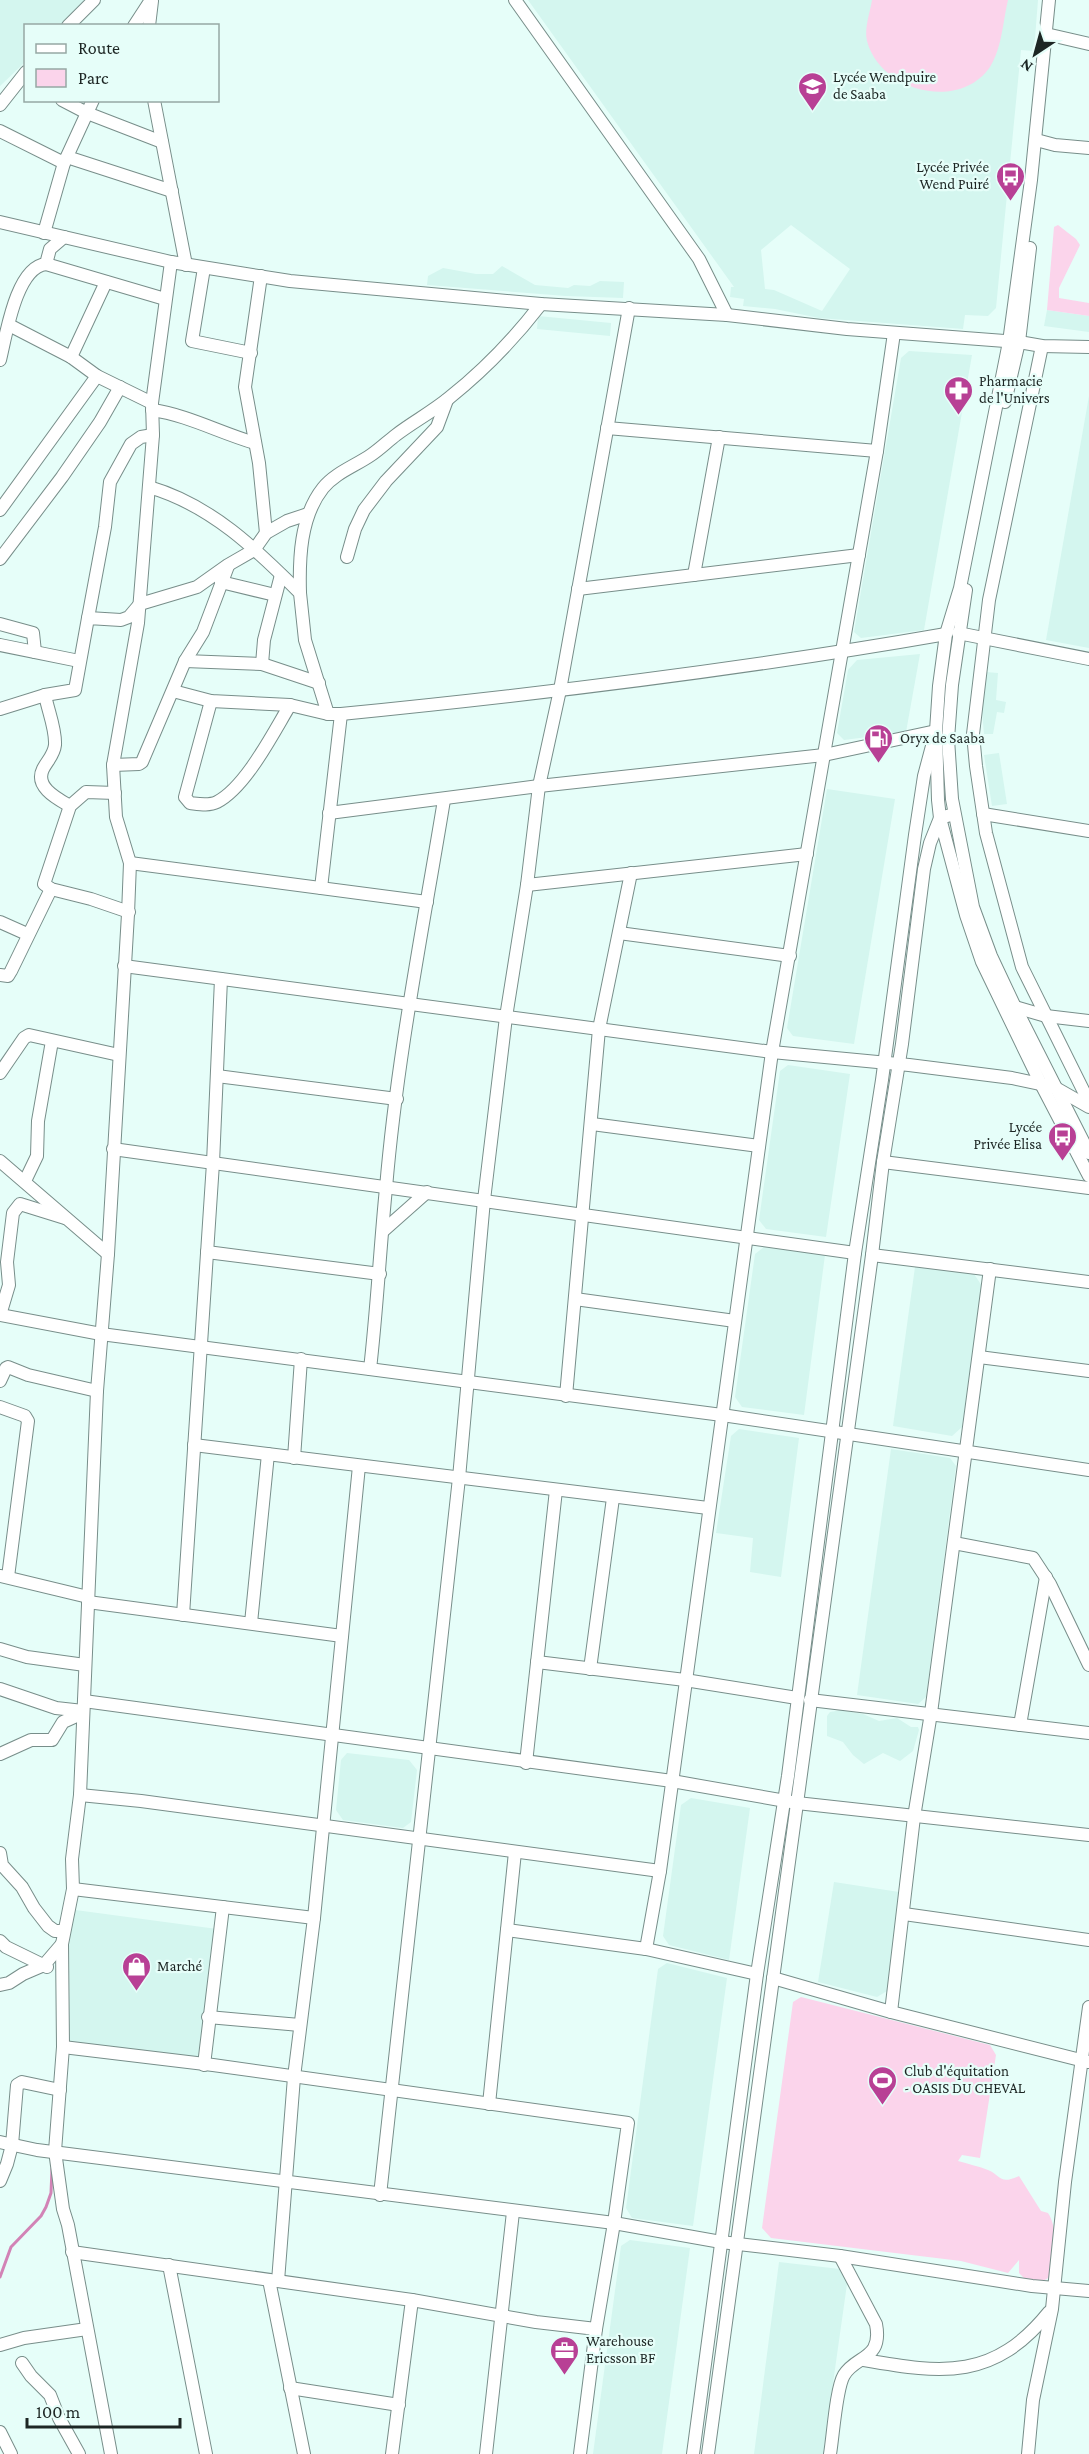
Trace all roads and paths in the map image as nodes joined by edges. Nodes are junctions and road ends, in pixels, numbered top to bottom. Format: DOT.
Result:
graph roads {
  1 [pos="94,0"];
  2 [pos="151,0"];
  3 [pos="515,0"];
  4 [pos="1049,0"];
  5 [pos="70,24"];
  6 [pos="135,24"];
  7 [pos="149,24"];
  8 [pos="1046,34"];
  9 [pos="1089,44"];
  10 [pos="24,78"];
  11 [pos="66,102"];
  12 [pos="92,102"];
  13 [pos="154,102"];
  14 [pos="0,105"];
  15 [pos="87,113"];
  16 [pos="0,131"];
  17 [pos="1040,141"];
  18 [pos="162,142"];
  19 [pos="1089,148"];
  20 [pos="65,160"];
  21 [pos="172,191"];
  22 [pos="0,222"];
  23 [pos="44,233"];
  24 [pos="64,237"];
  25 [pos="171,262"];
  26 [pos="46,264"];
  27 [pos="186,265"];
  28 [pos="204,268"];
  29 [pos="261,276"];
  30 [pos="106,282"];
  31 [pos="165,299"];
  32 [pos="541,304"];
  33 [pos="629,308"];
  34 [pos="727,315"];
  35 [pos="6,318"];
  36 [pos="894,333"];
  37 [pos="1014,342"];
  38 [pos="1042,346"];
  39 [pos="1089,347"];
  40 [pos="250,353"];
  41 [pos="71,357"];
  42 [pos="0,360"];
  43 [pos="97,376"];
  44 [pos="120,387"];
  45 [pos="447,400"];
  46 [pos="152,407"];
  47 [pos="607,428"];
  48 [pos="153,435"];
  49 [pos="719,437"];
  50 [pos="255,443"];
  51 [pos="877,451"];
  52 [pos="149,487"];
  53 [pos="0,510"];
  54 [pos="308,514"];
  55 [pos="266,533"];
  56 [pos="254,550"];
  57 [pos="2,552"];
  58 [pos="859,555"];
  59 [pos="347,557"];
  60 [pos="228,565"];
  61 [pos="281,575"];
  62 [pos="694,575"];
  63 [pos="221,582"];
  64 [pos="578,589"];
  65 [pos="300,593"];
  66 [pos="275,594"];
  67 [pos="140,604"];
  68 [pos="88,618"];
  69 [pos="0,624"];
  70 [pos="952,633"];
  71 [pos="983,639"];
  72 [pos="0,645"];
  73 [pos="35,652"];
  74 [pos="842,652"];
  75 [pos="1089,659"];
  76 [pos="79,661"];
  77 [pos="185,662"];
  78 [pos="262,664"];
  79 [pos="319,683"];
  80 [pos="173,690"];
  81 [pos="560,690"];
  82 [pos="45,695"];
  83 [pos="211,701"];
  84 [pos="290,705"];
  85 [pos="0,709"];
  86 [pos="328,714"];
  87 [pos="341,714"];
  88 [pos="936,731"];
  89 [pos="824,755"];
  90 [pos="113,765"];
  91 [pos="539,786"];
  92 [pos="115,793"];
  93 [pos="444,800"];
  94 [pos="70,806"];
  95 [pos="329,813"];
  96 [pos="954,814"];
  97 [pos="983,814"];
  98 [pos="940,818"];
  99 [pos="1089,831"];
  100 [pos="807,854"];
  101 [pos="130,863"];
  102 [pos="631,873"];
  103 [pos="527,885"];
  104 [pos="321,888"];
  105 [pos="51,889"];
  106 [pos="427,902"];
  107 [pos="129,912"];
  108 [pos="0,922"];
  109 [pos="620,933"];
  110 [pos="27,934"];
  111 [pos="790,956"];
  112 [pos="124,966"];
  113 [pos="0,975"];
  114 [pos="221,979"];
  115 [pos="409,1005"];
  116 [pos="1015,1007"];
  117 [pos="1046,1016"];
  118 [pos="506,1017"];
  119 [pos="1089,1022"];
  120 [pos="599,1029"];
  121 [pos="52,1041"];
  122 [pos="772,1052"];
  123 [pos="119,1055"];
  124 [pos="884,1063"];
  125 [pos="899,1064"];
  126 [pos="0,1073"];
  127 [pos="217,1076"];
  128 [pos="1040,1082"];
  129 [pos="1054,1087"];
  130 [pos="397,1100"];
  131 [pos="1089,1105"];
  132 [pos="592,1124"];
  133 [pos="759,1146"];
  134 [pos="113,1149"];
  135 [pos="1089,1152"];
  136 [pos="0,1161"];
  137 [pos="883,1162"];
  138 [pos="213,1163"];
  139 [pos="1089,1176"];
  140 [pos="25,1181"];
  141 [pos="386,1187"];
  142 [pos="1089,1188"];
  143 [pos="428,1192"];
  144 [pos="484,1200"];
  145 [pos="583,1214"];
  146 [pos="65,1218"];
  147 [pos="383,1231"];
  148 [pos="747,1236"];
  149 [pos="207,1252"];
  150 [pos="855,1253"];
  151 [pos="108,1254"];
  152 [pos="872,1255"];
  153 [pos="990,1269"];
  154 [pos="380,1274"];
  155 [pos="1089,1282"];
  156 [pos="575,1299"];
  157 [pos="0,1315"];
  158 [pos="735,1321"];
  159 [pos="101,1334"];
  160 [pos="200,1346"];
  161 [pos="979,1357"];
  162 [pos="301,1359"];
  163 [pos="370,1369"];
  164 [pos="1089,1371"];
  165 [pos="0,1381"];
  166 [pos="467,1382"];
  167 [pos="96,1391"];
  168 [pos="566,1396"];
  169 [pos="0,1407"];
  170 [pos="722,1415"];
  171 [pos="832,1433"];
  172 [pos="847,1434"];
  173 [pos="194,1445"];
  174 [pos="967,1450"];
  175 [pos="268,1454"];
  176 [pos="294,1458"];
  177 [pos="359,1466"];
  178 [pos="1089,1470"];
  179 [pos="459,1478"];
  180 [pos="556,1490"];
  181 [pos="613,1498"];
  182 [pos="708,1508"];
  183 [pos="954,1543"];
  184 [pos="4,1576"];
  185 [pos="1046,1577"];
  186 [pos="88,1599"];
  187 [pos="183,1614"];
  188 [pos="251,1623"];
  189 [pos="342,1636"];
  190 [pos="1085,1647"];
  191 [pos="0,1649"];
  192 [pos="537,1662"];
  193 [pos="85,1665"];
  194 [pos="1089,1665"];
  195 [pos="590,1669"];
  196 [pos="685,1680"];
  197 [pos="0,1689"];
  198 [pos="797,1698"];
  199 [pos="810,1700"];
  200 [pos="83,1709"];
  201 [pos="931,1713"];
  202 [pos="1020,1725"];
  203 [pos="1089,1733"];
  204 [pos="332,1736"];
  205 [pos="429,1749"];
  206 [pos="0,1754"];
  207 [pos="526,1763"];
  208 [pos="672,1782"];
  209 [pos="80,1795"];
  210 [pos="784,1800"];
  211 [pos="797,1803"];
  212 [pos="914,1817"];
  213 [pos="323,1825"];
  214 [pos="1089,1835"];
  215 [pos="419,1839"];
  216 [pos="515,1852"];
  217 [pos="1,1862"];
  218 [pos="660,1870"];
  219 [pos="74,1889"];
  220 [pos="223,1907"];
  221 [pos="904,1914"];
  222 [pos="314,1918"];
  223 [pos="507,1930"];
  224 [pos="62,1938"];
  225 [pos="1089,1940"];
  226 [pos="0,1941"];
  227 [pos="646,1949"];
  228 [pos="44,1965"];
  229 [pos="757,1974"];
  230 [pos="60,1977"];
  231 [pos="772,1978"];
  232 [pos="0,1985"];
  233 [pos="1089,2007"];
  234 [pos="891,2012"];
  235 [pos="208,2017"];
  236 [pos="300,2025"];
  237 [pos="63,2047"];
  238 [pos="1086,2061"];
  239 [pos="204,2065"];
  240 [pos="294,2077"];
  241 [pos="60,2090"];
  242 [pos="392,2090"];
  243 [pos="489,2104"];
  244 [pos="6,2144"];
  245 [pos="55,2151"];
  246 [pos="0,2181"];
  247 [pos="286,2182"];
  248 [pos="380,2195"];
  249 [pos="513,2212"];
  250 [pos="614,2223"];
  251 [pos="721,2242"];
  252 [pos="738,2244"];
  253 [pos="72,2252"];
  254 [pos="840,2256"];
  255 [pos="169,2265"];
  256 [pos="273,2280"];
  257 [pos="1054,2288"];
  258 [pos="1089,2291"];
  259 [pos="411,2300"];
  260 [pos="1052,2308"];
  261 [pos="503,2315"];
  262 [pos="87,2329"];
  263 [pos="596,2329"];
  264 [pos="0,2345"];
  265 [pos="864,2360"];
  266 [pos="22,2362"];
  267 [pos="290,2388"];
  268 [pos="399,2405"];
  269 [pos="0,2432"];
  270 [pos="11,2454"];
  271 [pos="79,2454"];
  272 [pos="111,2454"];
  273 [pos="206,2454"];
  274 [pos="304,2454"];
  275 [pos="392,2454"];
  276 [pos="486,2454"];
  277 [pos="580,2454"];
  278 [pos="693,2454"];
  279 [pos="708,2454"];
  280 [pos="830,2454"];
  281 [pos="1028,2454"];
  1 -- 5 [label="street"];
  2 -- 6 [label="street"];
  2 -- 7 [label="street"];
  3 -- 34 [label="street"];
  4 -- 8 [label="street"];
  8 -- 9 [label="street"];
  8 -- 17 [label="street"];
  8 -- 37 [label="street"];
  10 -- 14 [label="street"];
  11 -- 15 [label="street"];
  12 -- 15 [label="street"];
  13 -- 18 [label="street"];
  15 -- 18 [label="street"];
  15 -- 20 [label="street"];
  16 -- 20 [label="street"];
  17 -- 19 [label="street"];
  17 -- 37 [label="street"];
  18 -- 21 [label="street"];
  20 -- 21 [label="street"];
  20 -- 23 [label="street"];
  21 -- 27 [label="street"];
  22 -- 23 [label="street"];
  23 -- 24 [label="street"];
  24 -- 25 [label="street"];
  24 -- 26 [label="street"];
  25 -- 27 [label="street"];
  25 -- 31 [label="street"];
  26 -- 30 [label="street"];
  26 -- 35 [label="street"];
  27 -- 28 [label="street"];
  28 -- 29 [label="street"];
  28 -- 40 [label="street"];
  29 -- 32 [label="street"];
  29 -- 40 [label="street"];
  30 -- 31 [label="street"];
  30 -- 41 [label="street"];
  31 -- 46 [label="street"];
  32 -- 33 [label="street"];
  32 -- 45 [label="street"];
  33 -- 34 [label="street"];
  33 -- 47 [label="street"];
  34 -- 36 [label="street"];
  35 -- 41 [label="street"];
  35 -- 42 [label="street"];
  36 -- 37 [label="street"];
  36 -- 51 [label="street"];
  37 -- 38 [label="street"];
  37 -- 70 [label="street"];
  38 -- 39 [label="street"];
  38 -- 71 [label="street"];
  40 -- 50 [label="street"];
  41 -- 43 [label="street"];
  43 -- 44 [label="street"];
  43 -- 53 [label="street"];
  44 -- 46 [label="street"];
  44 -- 57 [label="street"];
  45 -- 54 [label="street"];
  45 -- 59 [label="street"];
  46 -- 48 [label="street"];
  46 -- 50 [label="street"];
  47 -- 49 [label="street"];
  47 -- 64 [label="street"];
  48 -- 52 [label="street"];
  48 -- 68 [label="street"];
  49 -- 51 [label="street"];
  49 -- 62 [label="street"];
  50 -- 55 [label="street"];
  51 -- 58 [label="street"];
  52 -- 56 [label="street"];
  52 -- 67 [label="street"];
  54 -- 55 [label="street"];
  54 -- 65 [label="street"];
  55 -- 56 [label="street"];
  56 -- 60 [label="street"];
  56 -- 61 [label="street"];
  58 -- 62 [label="street"];
  58 -- 74 [label="street"];
  60 -- 63 [label="street"];
  60 -- 67 [label="street"];
  61 -- 65 [label="street"];
  61 -- 66 [label="street"];
  62 -- 64 [label="street"];
  63 -- 66 [label="street"];
  63 -- 77 [label="street"];
  64 -- 81 [label="street"];
  65 -- 79 [label="street"];
  66 -- 78 [label="street"];
  67 -- 68 [label="street"];
  67 -- 90 [label="street"];
  68 -- 76 [label="street"];
  69 -- 73 [label="street"];
  70 -- 71 [label="street"];
  70 -- 74 [label="street"];
  70 -- 88 [label="street"];
  70 -- 96 [label="street"];
  71 -- 75 [label="street"];
  71 -- 97 [label="street"];
  72 -- 73 [label="street"];
  73 -- 76 [label="street"];
  74 -- 81 [label="street"];
  74 -- 89 [label="street"];
  76 -- 82 [label="street"];
  77 -- 78 [label="street"];
  77 -- 80 [label="street"];
  78 -- 79 [label="street"];
  79 -- 86 [label="street"];
  80 -- 83 [label="street"];
  80 -- 90 [label="street"];
  81 -- 87 [label="street"];
  81 -- 91 [label="street"];
  82 -- 85 [label="street"];
  82 -- 94 [label="street"];
  83 -- 84 [label="street"];
  83 -- 84 [label="street"];
  84 -- 86 [label="street"];
  86 -- 87 [label="street"];
  87 -- 95 [label="street"];
  88 -- 89 [label="street"];
  88 -- 98 [label="street"];
  88 -- 124 [label="street"];
  89 -- 91 [label="street"];
  89 -- 100 [label="street"];
  90 -- 92 [label="street"];
  91 -- 93 [label="street"];
  91 -- 103 [label="street"];
  92 -- 94 [label="street"];
  92 -- 101 [label="street"];
  93 -- 95 [label="street"];
  93 -- 106 [label="street"];
  94 -- 105 [label="street"];
  95 -- 104 [label="street"];
  96 -- 98 [label="street"];
  96 -- 116 [label="street"];
  97 -- 99 [label="street"];
  97 -- 117 [label="street"];
  98 -- 125 [label="street"];
  98 -- 128 [label="street"];
  100 -- 102 [label="street"];
  100 -- 111 [label="street"];
  101 -- 104 [label="street"];
  101 -- 107 [label="street"];
  102 -- 103 [label="street"];
  102 -- 109 [label="street"];
  103 -- 118 [label="street"];
  104 -- 106 [label="street"];
  105 -- 107 [label="street"];
  105 -- 110 [label="street"];
  106 -- 115 [label="street"];
  107 -- 112 [label="street"];
  108 -- 110 [label="street"];
  109 -- 111 [label="street"];
  109 -- 120 [label="street"];
  110 -- 113 [label="street"];
  111 -- 122 [label="street"];
  112 -- 114 [label="street"];
  112 -- 123 [label="street"];
  114 -- 115 [label="street"];
  114 -- 127 [label="street"];
  115 -- 118 [label="street"];
  115 -- 130 [label="street"];
  116 -- 117 [label="street"];
  116 -- 129 [label="street"];
  117 -- 119 [label="street"];
  117 -- 131 [label="street"];
  118 -- 120 [label="street"];
  118 -- 144 [label="street"];
  120 -- 122 [label="street"];
  120 -- 132 [label="street"];
  121 -- 123 [label="street"];
  121 -- 126 [label="street"];
  121 -- 140 [label="street"];
  122 -- 124 [label="street"];
  122 -- 133 [label="street"];
  123 -- 134 [label="street"];
  124 -- 125 [label="street"];
  124 -- 150 [label="street"];
  125 -- 128 [label="street"];
  125 -- 137 [label="street"];
  127 -- 130 [label="street"];
  127 -- 138 [label="street"];
  128 -- 129 [label="street"];
  128 -- 139 [label="street"];
  129 -- 131 [label="street"];
  129 -- 135 [label="street"];
  130 -- 141 [label="street"];
  132 -- 133 [label="street"];
  132 -- 145 [label="street"];
  133 -- 148 [label="street"];
  134 -- 138 [label="street"];
  134 -- 151 [label="street"];
  136 -- 140 [label="street"];
  137 -- 142 [label="street"];
  137 -- 152 [label="street"];
  138 -- 141 [label="street"];
  138 -- 149 [label="street"];
  140 -- 146 [label="street"];
  141 -- 143 [label="street"];
  141 -- 147 [label="street"];
  143 -- 144 [label="street"];
  143 -- 147 [label="street"];
  144 -- 145 [label="street"];
  144 -- 166 [label="street"];
  145 -- 148 [label="street"];
  145 -- 156 [label="street"];
  146 -- 151 [label="street"];
  146 -- 157 [label="street"];
  147 -- 154 [label="street"];
  148 -- 150 [label="street"];
  148 -- 158 [label="street"];
  149 -- 154 [label="street"];
  149 -- 160 [label="street"];
  150 -- 171 [label="street"];
  151 -- 159 [label="street"];
  152 -- 153 [label="street"];
  152 -- 172 [label="street"];
  153 -- 155 [label="street"];
  153 -- 161 [label="street"];
  154 -- 163 [label="street"];
  156 -- 158 [label="street"];
  156 -- 168 [label="street"];
  157 -- 159 [label="street"];
  158 -- 170 [label="street"];
  159 -- 160 [label="street"];
  159 -- 167 [label="street"];
  160 -- 162 [label="street"];
  160 -- 173 [label="street"];
  161 -- 164 [label="street"];
  161 -- 174 [label="street"];
  162 -- 163 [label="street"];
  162 -- 176 [label="street"];
  163 -- 166 [label="street"];
  165 -- 167 [label="street"];
  166 -- 168 [label="street"];
  166 -- 179 [label="street"];
  167 -- 186 [label="street"];
  168 -- 170 [label="street"];
  169 -- 184 [label="street"];
  170 -- 171 [label="street"];
  170 -- 182 [label="street"];
  171 -- 172 [label="street"];
  171 -- 198 [label="street"];
  172 -- 174 [label="street"];
  172 -- 199 [label="street"];
  173 -- 175 [label="street"];
  173 -- 187 [label="street"];
  174 -- 178 [label="street"];
  174 -- 183 [label="street"];
  175 -- 176 [label="street"];
  175 -- 188 [label="street"];
  176 -- 177 [label="street"];
  177 -- 179 [label="street"];
  177 -- 189 [label="street"];
  179 -- 180 [label="street"];
  179 -- 205 [label="street"];
  180 -- 181 [label="street"];
  180 -- 192 [label="street"];
  181 -- 182 [label="street"];
  181 -- 195 [label="street"];
  182 -- 196 [label="street"];
  183 -- 185 [label="street"];
  183 -- 201 [label="street"];
  184 -- 186 [label="street"];
  185 -- 190 [label="street"];
  185 -- 202 [label="street"];
  186 -- 187 [label="street"];
  186 -- 193 [label="street"];
  187 -- 188 [label="street"];
  188 -- 189 [label="street"];
  189 -- 204 [label="street"];
  190 -- 194 [label="street"];
  191 -- 193 [label="street"];
  192 -- 195 [label="street"];
  192 -- 207 [label="street"];
  193 -- 200 [label="street"];
  195 -- 196 [label="street"];
  196 -- 198 [label="street"];
  196 -- 208 [label="street"];
  197 -- 200 [label="street"];
  198 -- 210 [label="street"];
  199 -- 201 [label="street"];
  199 -- 211 [label="street"];
  200 -- 204 [label="street"];
  200 -- 206 [label="street"];
  200 -- 209 [label="street"];
  201 -- 202 [label="street"];
  201 -- 212 [label="street"];
  202 -- 203 [label="street"];
  204 -- 205 [label="street"];
  204 -- 213 [label="street"];
  205 -- 207 [label="street"];
  205 -- 215 [label="street"];
  207 -- 208 [label="street"];
  208 -- 210 [label="street"];
  208 -- 218 [label="street"];
  209 -- 213 [label="street"];
  209 -- 219 [label="street"];
  210 -- 211 [label="street"];
  210 -- 229 [label="street"];
  211 -- 212 [label="street"];
  211 -- 231 [label="street"];
  212 -- 214 [label="street"];
  212 -- 221 [label="street"];
  213 -- 215 [label="street"];
  213 -- 222 [label="street"];
  215 -- 216 [label="street"];
  215 -- 242 [label="street"];
  216 -- 218 [label="street"];
  216 -- 223 [label="street"];
  217 -- 224 [label="street"];
  218 -- 227 [label="street"];
  219 -- 220 [label="street"];
  219 -- 224 [label="street"];
  220 -- 222 [label="street"];
  220 -- 235 [label="street"];
  221 -- 225 [label="street"];
  221 -- 234 [label="street"];
  222 -- 236 [label="street"];
  223 -- 227 [label="street"];
  223 -- 243 [label="street"];
  224 -- 228 [label="street"];
  224 -- 230 [label="street"];
  226 -- 228 [label="street"];
  227 -- 229 [label="street"];
  228 -- 230 [label="street"];
  228 -- 232 [label="street"];
  229 -- 251 [label="street"];
  230 -- 237 [label="street"];
  231 -- 234 [label="street"];
  231 -- 252 [label="street"];
  233 -- 238 [label="street"];
  234 -- 238 [label="street"];
  235 -- 236 [label="street"];
  235 -- 239 [label="street"];
  236 -- 240 [label="street"];
  237 -- 239 [label="street"];
  237 -- 241 [label="street"];
  238 -- 257 [label="street"];
  239 -- 240 [label="street"];
  240 -- 242 [label="street"];
  240 -- 247 [label="street"];
  241 -- 244 [label="street"];
  241 -- 245 [label="street"];
  242 -- 243 [label="street"];
  242 -- 248 [label="street"];
  243 -- 250 [label="street"];
  244 -- 245 [label="street"];
  244 -- 246 [label="street"];
  245 -- 247 [label="street"];
  245 -- 253 [label="street"];
  247 -- 248 [label="street"];
  247 -- 256 [label="street"];
  248 -- 249 [label="street"];
  249 -- 250 [label="street"];
  249 -- 261 [label="street"];
  250 -- 251 [label="street"];
  250 -- 263 [label="street"];
  251 -- 252 [label="street"];
  251 -- 278 [label="street"];
  252 -- 254 [label="street"];
  252 -- 279 [label="street"];
  253 -- 255 [label="street"];
  253 -- 262 [label="street"];
  254 -- 257 [label="street"];
  254 -- 265 [label="street"];
  255 -- 256 [label="street"];
  255 -- 273 [label="street"];
  256 -- 259 [label="street"];
  256 -- 267 [label="street"];
  257 -- 258 [label="street"];
  257 -- 260 [label="street"];
  259 -- 261 [label="street"];
  259 -- 268 [label="street"];
  260 -- 265 [label="street"];
  260 -- 281 [label="street"];
  261 -- 263 [label="street"];
  261 -- 276 [label="street"];
  262 -- 264 [label="street"];
  262 -- 272 [label="street"];
  263 -- 277 [label="street"];
  265 -- 280 [label="street"];
  266 -- 271 [label="street"];
  267 -- 268 [label="street"];
  267 -- 274 [label="street"];
  268 -- 275 [label="street"];
  269 -- 270 [label="street"];
}
